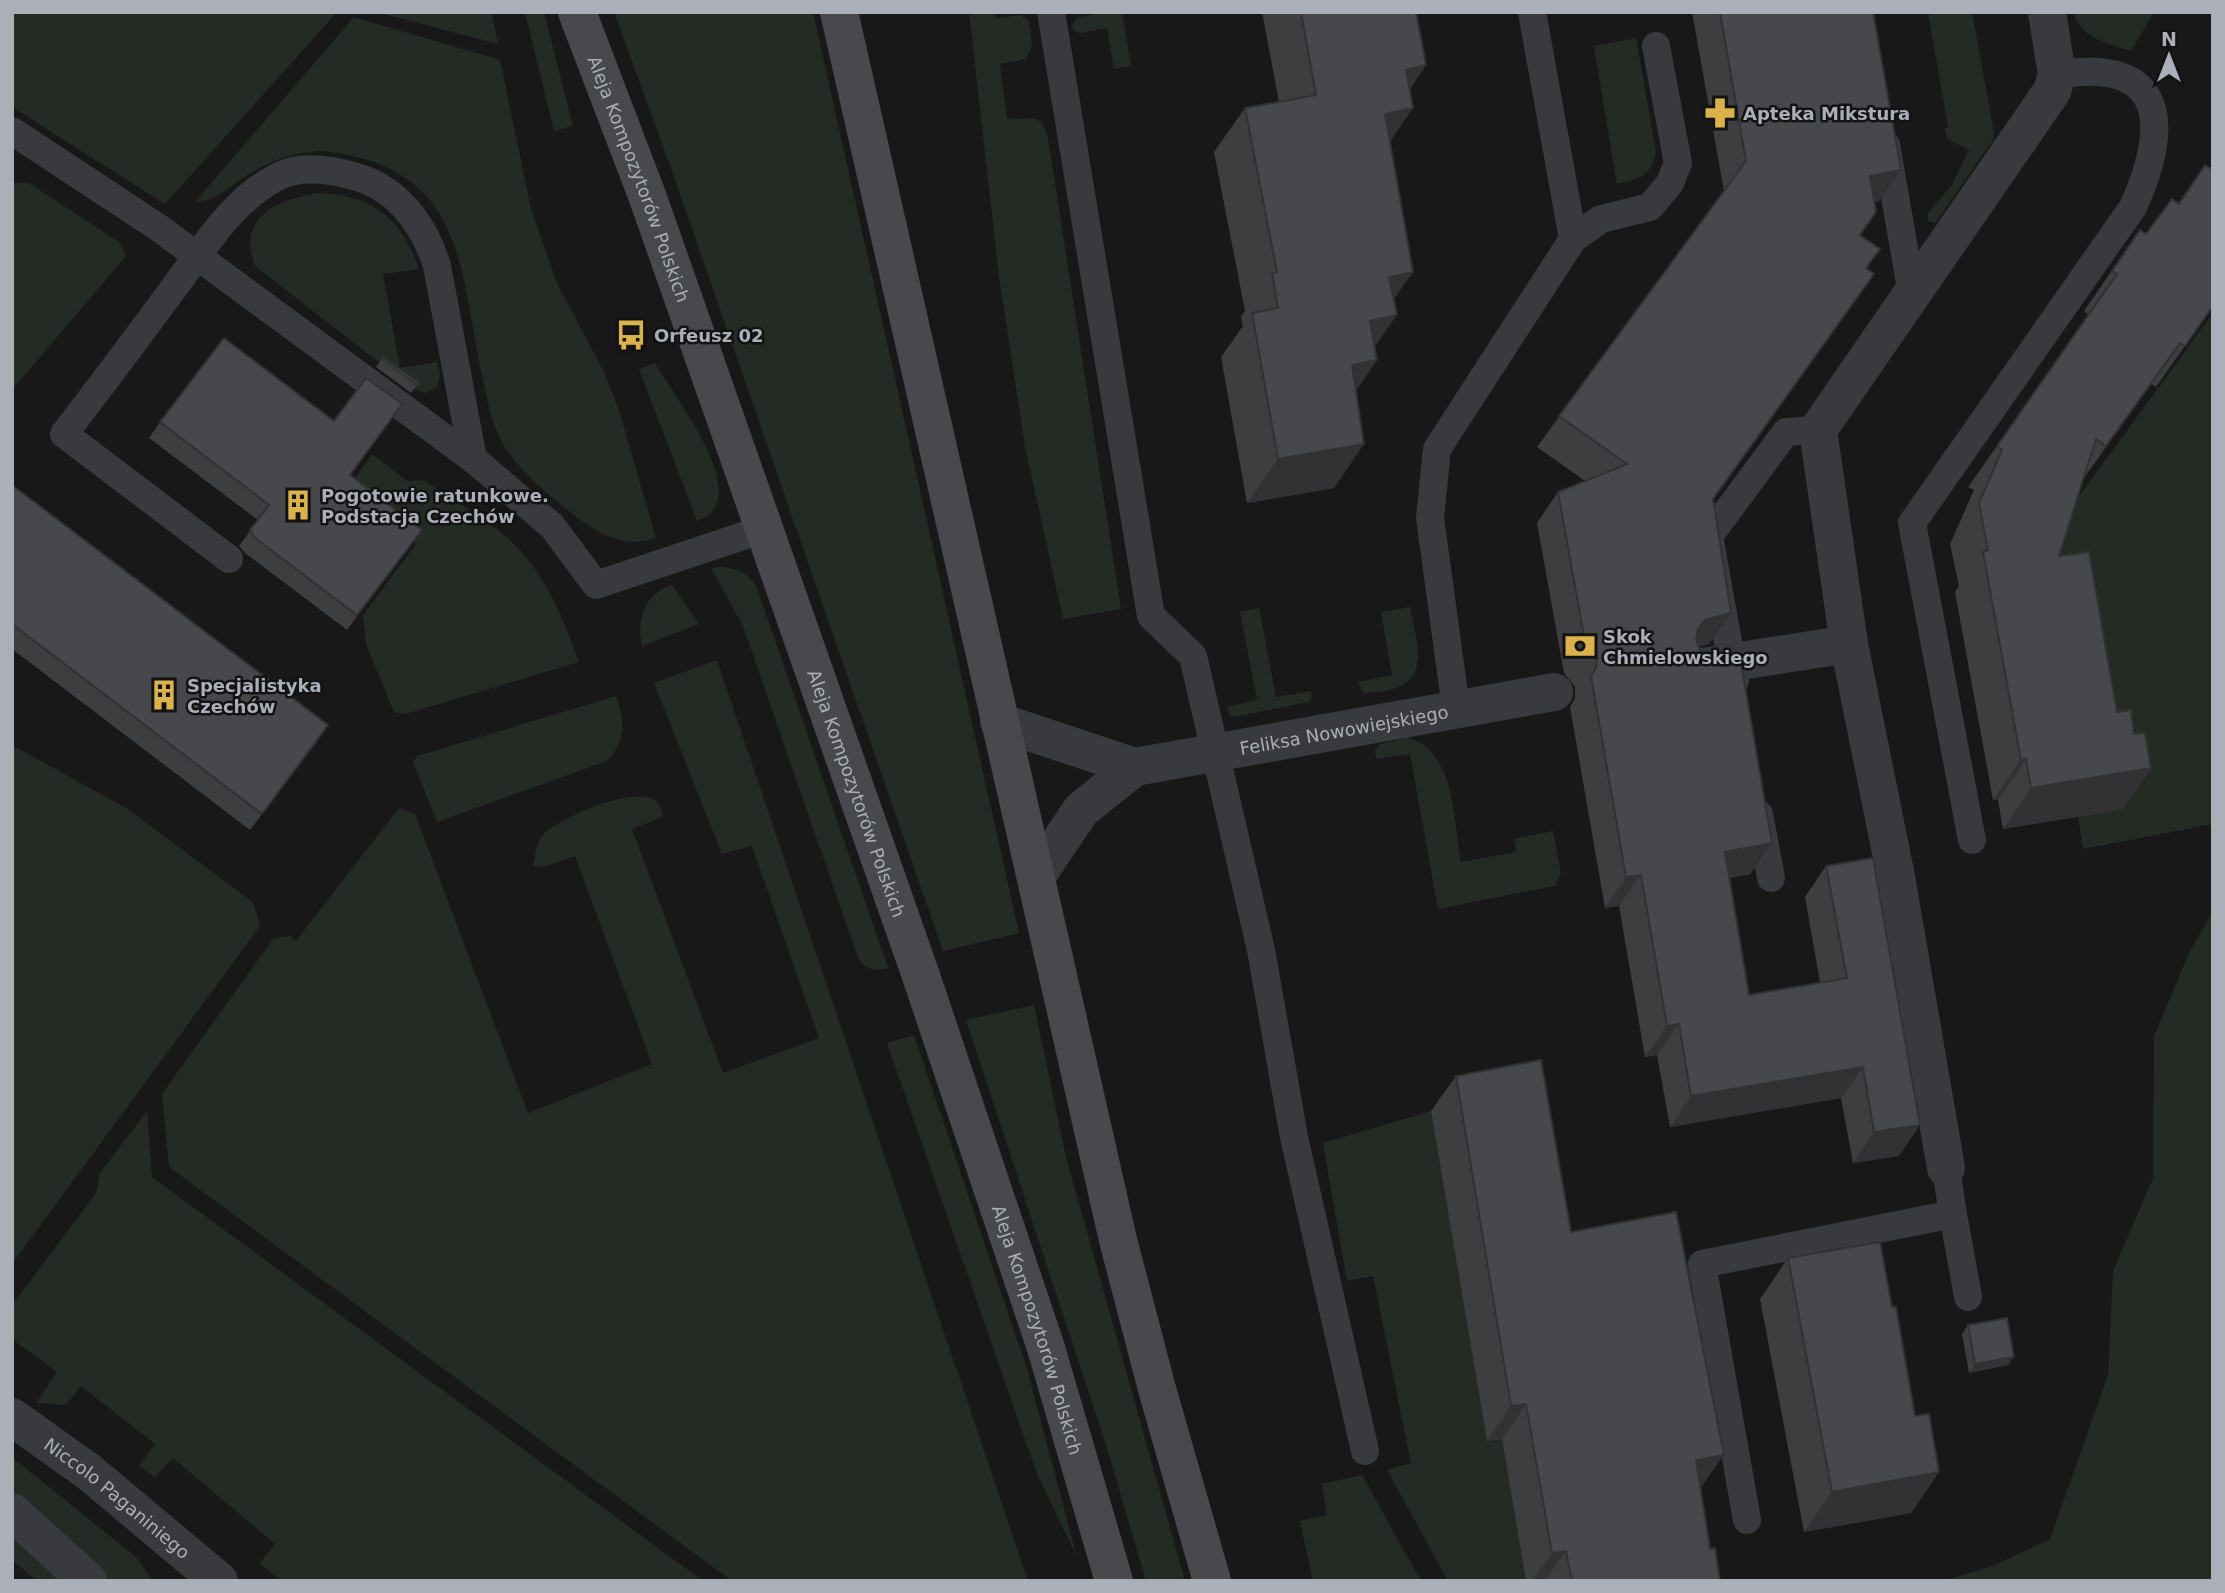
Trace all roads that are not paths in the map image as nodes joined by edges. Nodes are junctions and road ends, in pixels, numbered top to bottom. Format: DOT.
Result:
graph roads {
  1 [pos="577,12"];
  2 [pos="839,12"];
  3 [pos="1051,12"];
  4 [pos="1532,12"];
  5 [pos="2047,12"];
  6 [pos="1656,46"];
  7 [pos="2057,75"];
  8 [pos="1882,120"];
  9 [pos="12,131"];
  10 [pos="1573,239"];
  11 [pos="197,256"];
  12 [pos="1912,294"];
  13 [pos="1818,430"];
  14 [pos="473,459"];
  15 [pos="764,529"];
  16 [pos="229,559"];
  17 [pos="1849,643"];
  18 [pos="1714,666"];
  19 [pos="1554,692"];
  20 [pos="1739,703"];
  21 [pos="1456,708"];
  22 [pos="999,722"];
  23 [pos="1214,751"];
  24 [pos="1135,767"];
  25 [pos="1754,784"];
  26 [pos="1972,840"];
  27 [pos="1035,877"];
  28 [pos="1771,878"];
  29 [pos="1946,1168"];
  30 [pos="1953,1214"];
  31 [pos="1968,1297"];
  32 [pos="12,1417"];
  33 [pos="1365,1451"];
  34 [pos="12,1512"];
  35 [pos="1747,1520"];
  36 [pos="88,1581"];
  37 [pos="219,1581"];
  38 [pos="1114,1581"];
  39 [pos="1212,1581"];
  1 -- 15 [label="street, Aleja Kompozytorów Polskich"];
  2 -- 22 [label="street"];
  3 -- 23 [label="lane"];
  4 -- 10 [label="lane"];
  5 -- 7 [label="street"];
  6 -- 10 [label="lane"];
  7 -- 12 [label="street"];
  7 -- 26 [label="lane"];
  8 -- 12 [label="lane"];
  9 -- 11 [label="lane"];
  10 -- 21 [label="lane"];
  11 -- 14 [label="lane"];
  11 -- 14 [label="lane"];
  11 -- 16 [label="lane"];
  12 -- 13 [label="street"];
  13 -- 17 [label="street"];
  13 -- 18 [label="lane"];
  14 -- 15 [label="lane"];
  15 -- 38 [label="street, Aleja Kompozytorów Polskich"];
  17 -- 18 [label="street"];
  17 -- 29 [label="street"];
  18 -- 20 [label="lane"];
  19 -- 21 [label="street, Feliksa Nowowiejskiego"];
  21 -- 23 [label="street, Feliksa Nowowiejskiego"];
  22 -- 24 [label="street, Feliksa Nowowiejskiego"];
  22 -- 27 [label="street"];
  23 -- 24 [label="street, Feliksa Nowowiejskiego"];
  23 -- 33 [label="lane"];
  24 -- 27 [label="street, Feliksa Nowowiejskiego"];
  25 -- 28 [label="lane"];
  27 -- 39 [label="street"];
  29 -- 30 [label="lane"];
  30 -- 31 [label="lane"];
  30 -- 35 [label="lane"];
  32 -- 37 [label="street, Niccolo Paganiniego"];
  34 -- 36 [label="street"];
}
